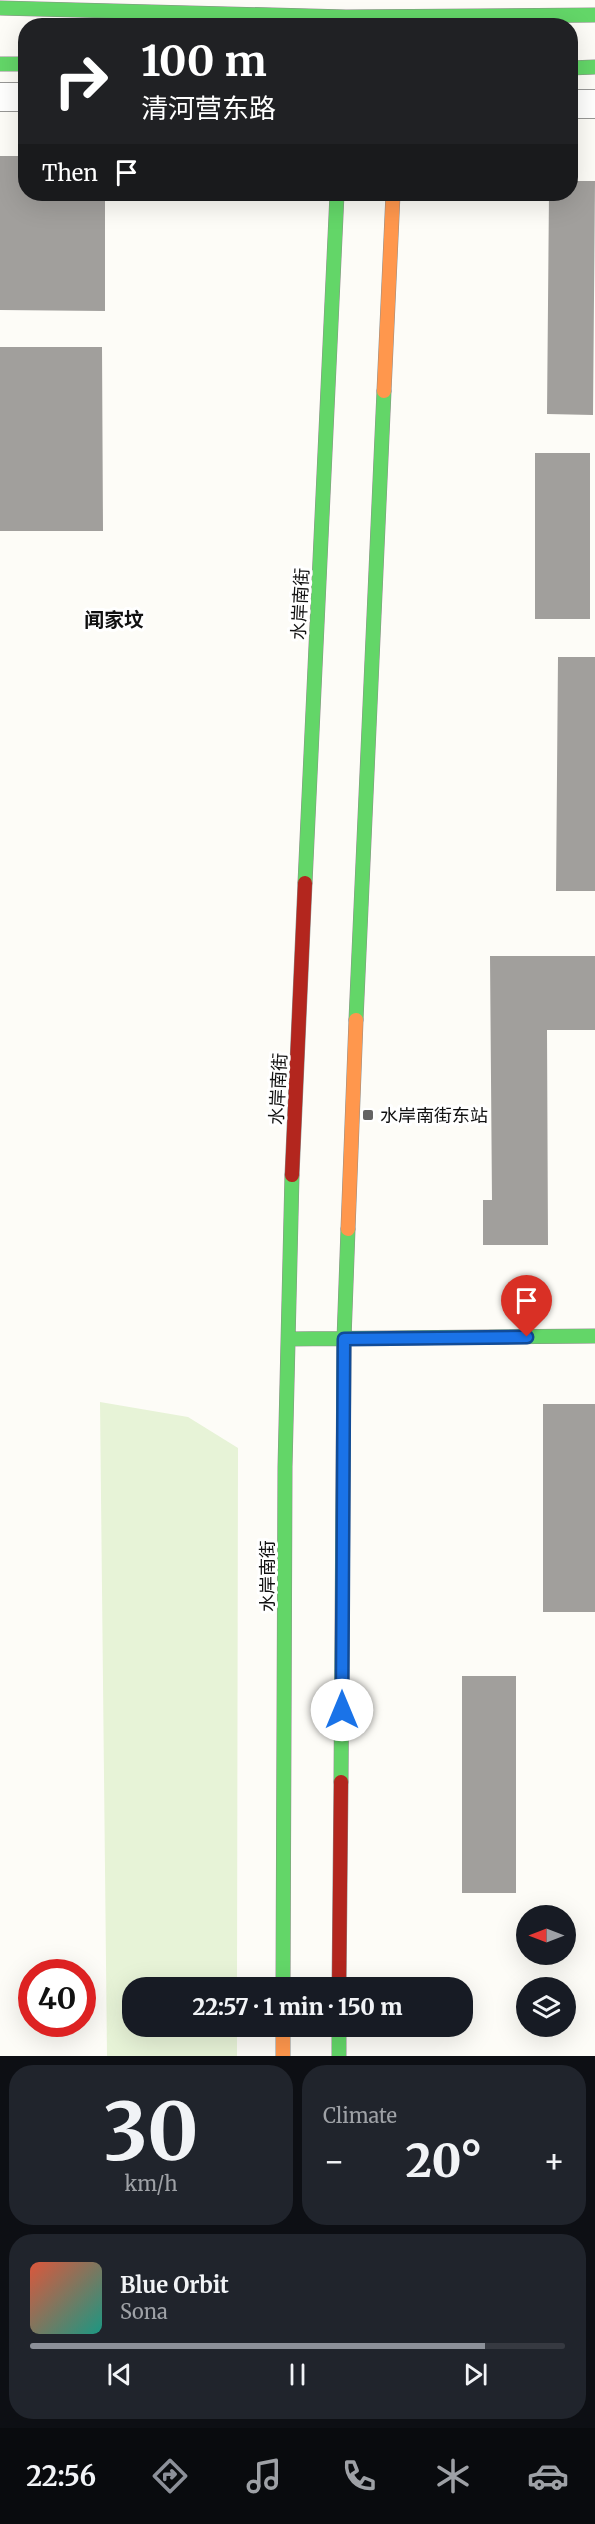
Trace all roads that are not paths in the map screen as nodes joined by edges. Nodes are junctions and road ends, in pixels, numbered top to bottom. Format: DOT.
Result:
graph roads {
  1 [pos="355,0"];
  2 [pos="389,0"];
  3 [pos="0,8"];
  4 [pos="595,15"];
  5 [pos="247,18"];
  6 [pos="348,18"];
  7 [pos="399,18"];
  8 [pos="512,18"];
  9 [pos="0,64"];
  10 [pos="18,64"];
  11 [pos="595,67"];
  12 [pos="578,68"];
  13 [pos="0,97"];
  14 [pos="18,97"];
  15 [pos="578,104"];
  16 [pos="595,104"];
  17 [pos="337,201"];
  18 [pos="393,201"];
  19 [pos="595,1336"];
  20 [pos="288,1339"];
  21 [pos="344,1339"];
  22 [pos="284,1977"];
  23 [pos="339,1977"];
  24 [pos="283,2037"];
  25 [pos="339,2037"];
  26 [pos="283,2056"];
  27 [pos="339,2056"];
  1 -- 6 [label="street"];
  2 -- 7 [label="street"];
  3 -- 5 [label="street"];
  4 -- 8 [label="street"];
  9 -- 10 [label="street"];
  11 -- 12 [label="street"];
  13 -- 14 [label="street"];
  15 -- 16 [label="street"];
  17 -- 20 [label="street, 水岸南街"];
  18 -- 21 [label="street"];
  19 -- 21 [label="street"];
  20 -- 21 [label="street"];
  20 -- 22 [label="street, 水岸南街"];
  21 -- 23 [label="street"];
  24 -- 26 [label="street"];
  25 -- 27 [label="street"];
}
